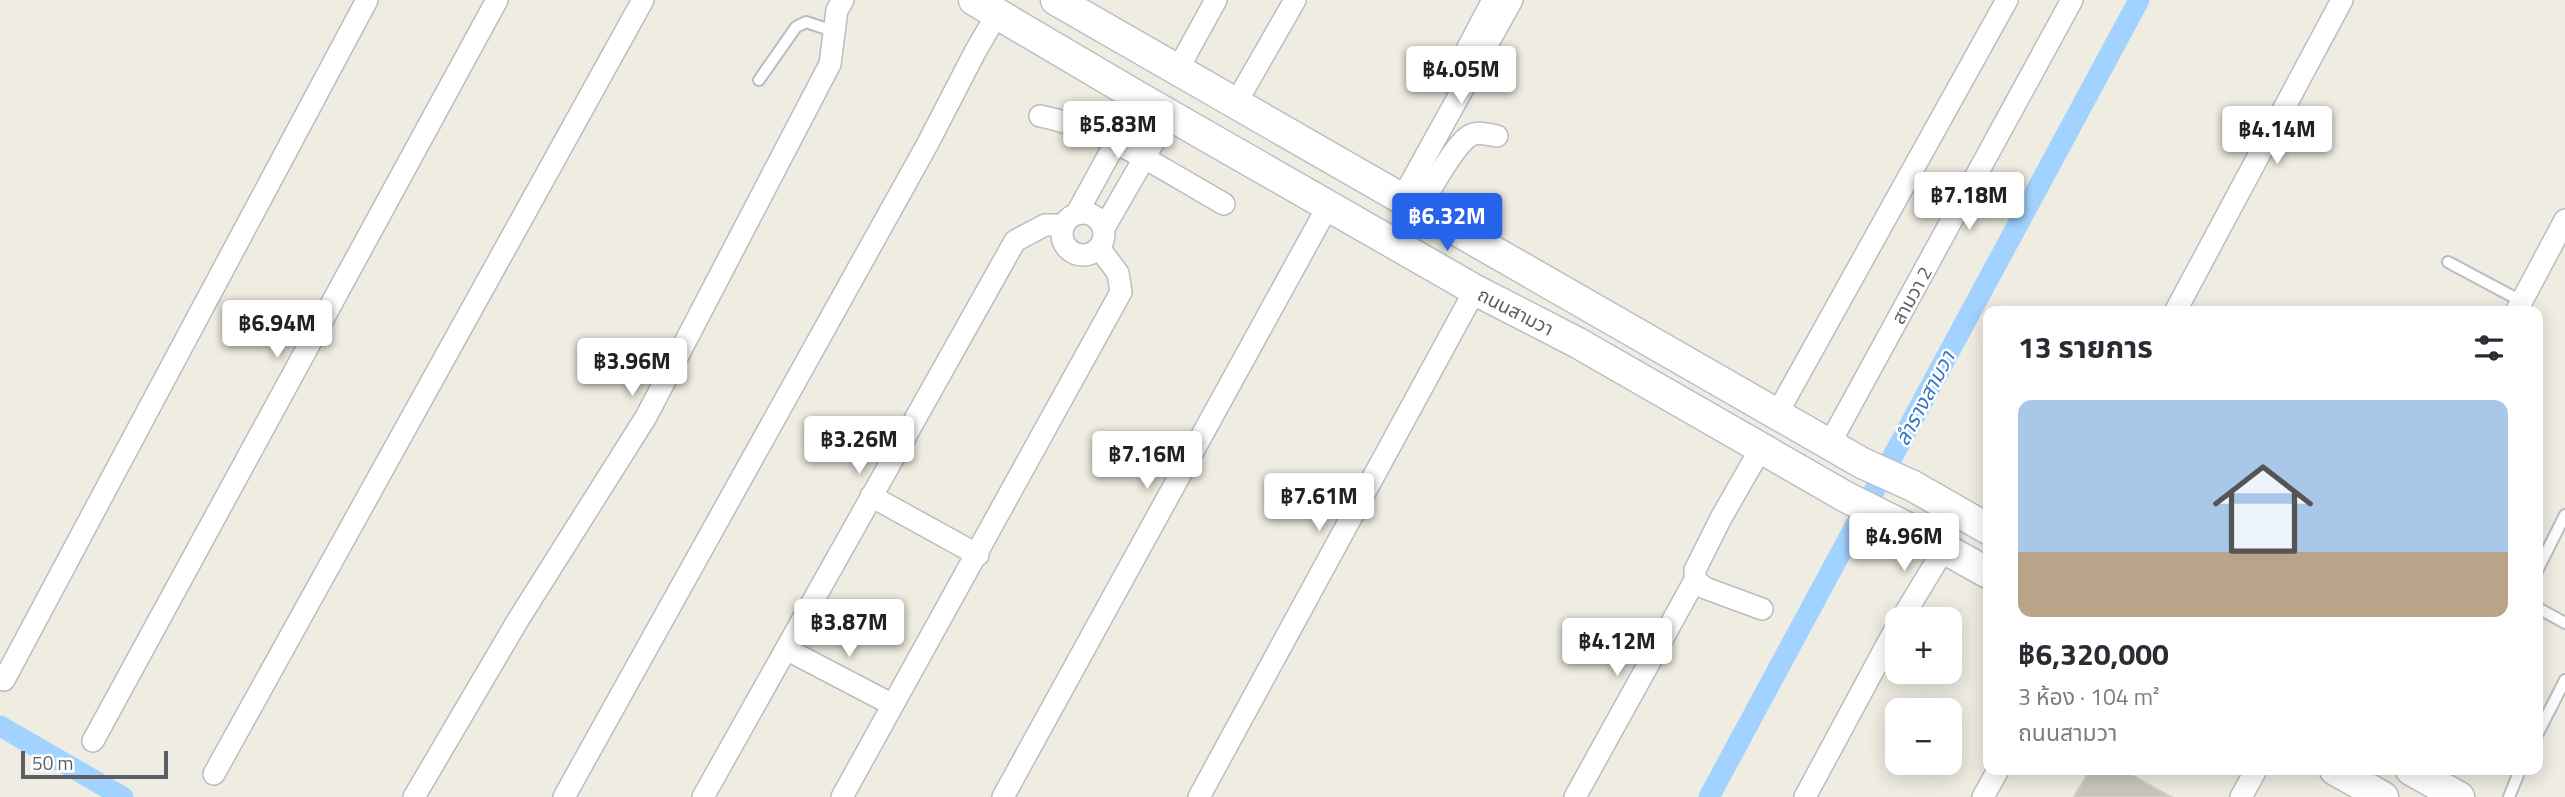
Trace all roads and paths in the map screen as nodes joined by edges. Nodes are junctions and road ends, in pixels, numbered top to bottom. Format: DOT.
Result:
graph roads {
  1 [pos="367,0"];
  2 [pos="497,0"];
  3 [pos="643,0"];
  4 [pos="843,0"];
  5 [pos="1056,0"];
  6 [pos="1216,0"];
  7 [pos="1295,0"];
  8 [pos="1493,0"];
  9 [pos="1512,0"];
  10 [pos="2007,0"];
  11 [pos="2072,0"];
  12 [pos="2342,0"];
  13 [pos="994,12"];
  14 [pos="836,32"];
  15 [pos="1178,69"];
  16 [pos="759,80"];
  17 [pos="1140,98"];
  18 [pos="1236,103"];
  19 [pos="1169,115"];
  20 [pos="1040,116"];
  21 [pos="1497,136"];
  22 [pos="1115,144"];
  23 [pos="1144,159"];
  24 [pos="1405,198"];
  25 [pos="1224,204"];
  26 [pos="1328,206"];
  27 [pos="1070,219"];
  28 [pos="2565,220"];
  29 [pos="1102,238"];
  30 [pos="2448,262"];
  31 [pos="1475,290"];
  32 [pos="2178,306"];
  33 [pos="2518,306"];
  34 [pos="1599,312"];
  35 [pos="1578,343"];
  36 [pos="1778,412"];
  37 [pos="1830,443"];
  38 [pos="1761,448"];
  39 [pos="871,496"];
  40 [pos="2565,515"];
  41 [pos="1983,526"];
  42 [pos="1944,548"];
  43 [pos="978,555"];
  44 [pos="2543,559"];
  45 [pos="1983,570"];
  46 [pos="1695,580"];
  47 [pos="1909,607"];
  48 [pos="1762,609"];
  49 [pos="2543,611"];
  50 [pos="2565,623"];
  51 [pos="1885,648"];
  52 [pos="786,649"];
  53 [pos="4,680"];
  54 [pos="2565,680"];
  55 [pos="893,705"];
  56 [pos="2543,723"];
  57 [pos="93,741"];
  58 [pos="214,774"];
  59 [pos="1995,775"];
  60 [pos="2253,775"];
  61 [pos="2420,775"];
  62 [pos="2518,775"];
  63 [pos="2342,782"];
  64 [pos="414,797"];
  65 [pos="564,797"];
  66 [pos="704,797"];
  67 [pos="842,797"];
  68 [pos="1003,797"];
  69 [pos="1199,797"];
  70 [pos="1575,797"];
  71 [pos="1805,797"];
  72 [pos="1983,797"];
  73 [pos="2241,797"];
  74 [pos="2383,797"];
  75 [pos="2459,797"];
  76 [pos="2509,797"];
  1 -- 53 [label="street"];
  2 -- 57 [label="street"];
  3 -- 58 [label="street"];
  4 -- 14 [label="street"];
  5 -- 15 [label="street, ถนนสามวา"];
  6 -- 15 [label="street"];
  7 -- 18 [label="street"];
  8 -- 24 [label="street"];
  9 -- 24 [label="street"];
  10 -- 36 [label="street"];
  11 -- 37 [label="street, สามวา 2"];
  12 -- 32 [label="street"];
  13 -- 17 [label="street, ถนนสามวา"];
  13 -- 65 [label="street"];
  14 -- 16 [label="lane"];
  14 -- 64 [label="street"];
  15 -- 18 [label="street, ถนนสามวา"];
  17 -- 19 [label="street, ถนนสามวา"];
  17 -- 22 [label="street"];
  18 -- 24 [label="street, ถนนสามวา"];
  19 -- 23 [label="street"];
  19 -- 26 [label="street, ถนนสามวา"];
  20 -- 22 [label="street"];
  21 -- 24 [label="street"];
  22 -- 23 [label="street"];
  22 -- 27 [label="street"];
  23 -- 25 [label="street"];
  23 -- 29 [label="street"];
  24 -- 34 [label="street, ถนนสามวา"];
  26 -- 31 [label="street, ถนนสามวา"];
  26 -- 68 [label="street"];
  27 -- 29 [label="street"];
  27 -- 29 [label="street"];
  27 -- 39 [label="street"];
  28 -- 33 [label="street"];
  29 -- 43 [label="street"];
  30 -- 33 [label="lane"];
  31 -- 35 [label="street, ถนนสามวา"];
  31 -- 69 [label="street"];
  34 -- 35 [label="street"];
  34 -- 36 [label="street, ถนนสามวา"];
  35 -- 38 [label="street, ถนนสามวา"];
  36 -- 37 [label="street, ถนนสามวา"];
  37 -- 41 [label="street, ถนนสามวา"];
  38 -- 42 [label="street, ถนนสามวา"];
  38 -- 46 [label="street"];
  39 -- 43 [label="street"];
  39 -- 52 [label="street"];
  40 -- 44 [label="lane"];
  42 -- 45 [label="street, ถนนสามวา"];
  42 -- 47 [label="street"];
  43 -- 55 [label="street"];
  46 -- 48 [label="street"];
  46 -- 70 [label="street"];
  49 -- 50 [label="lane"];
  51 -- 71 [label="street"];
  52 -- 55 [label="street"];
  52 -- 66 [label="street"];
  54 -- 56 [label="lane"];
  55 -- 67 [label="street"];
  59 -- 72 [label="street"];
  60 -- 73 [label="street"];
  61 -- 75 [label="street"];
  62 -- 76 [label="lane"];
  63 -- 74 [label="street"];
}
